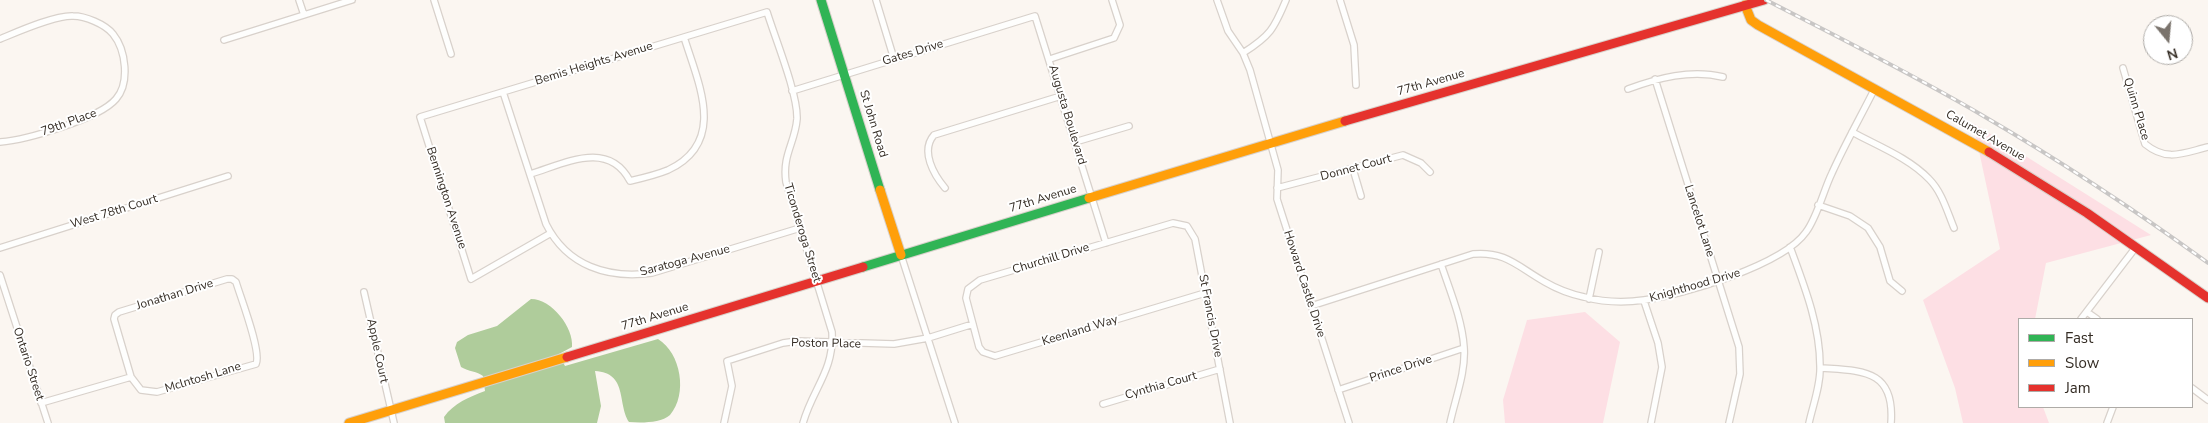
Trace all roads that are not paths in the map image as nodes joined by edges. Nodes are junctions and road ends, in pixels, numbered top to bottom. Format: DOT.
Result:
graph roads {
  1 [pos="299,0"];
  2 [pos="352,0"];
  3 [pos="434,0"];
  4 [pos="821,0"];
  5 [pos="876,0"];
  6 [pos="1112,0"];
  7 [pos="1217,0"];
  8 [pos="1286,0"];
  9 [pos="1340,0"];
  10 [pos="1764,0"];
  11 [pos="1745,6"];
  12 [pos="767,12"];
  13 [pos="304,14"];
  14 [pos="1035,16"];
  15 [pos="684,37"];
  16 [pos="0,39"];
  17 [pos="224,40"];
  18 [pos="1243,52"];
  19 [pos="451,54"];
  20 [pos="894,59"];
  21 [pos="1050,59"];
  22 [pos="2123,68"];
  23 [pos="845,74"];
  24 [pos="1722,77"];
  25 [pos="1654,79"];
  26 [pos="1356,85"];
  27 [pos="1876,88"];
  28 [pos="1628,89"];
  29 [pos="792,91"];
  30 [pos="503,92"];
  31 [pos="1061,96"];
  32 [pos="420,117"];
  33 [pos="1129,126"];
  34 [pos="1852,132"];
  35 [pos="0,142"];
  36 [pos="1075,142"];
  37 [pos="1271,143"];
  38 [pos="2208,147"];
  39 [pos="1353,169"];
  40 [pos="1430,172"];
  41 [pos="530,174"];
  42 [pos="228,176"];
  43 [pos="945,188"];
  44 [pos="1277,188"];
  45 [pos="1361,196"];
  46 [pos="1092,197"];
  47 [pos="1818,205"];
  48 [pos="1173,223"];
  49 [pos="800,228"];
  50 [pos="1954,228"];
  51 [pos="551,233"];
  52 [pos="1106,243"];
  53 [pos="1790,247"];
  54 [pos="2136,247"];
  55 [pos="0,248"];
  56 [pos="1599,252"];
  57 [pos="901,255"];
  58 [pos="1441,264"];
  59 [pos="0,275"];
  60 [pos="817,280"];
  61 [pos="1718,280"];
  62 [pos="1902,291"];
  63 [pos="364,292"];
  64 [pos="1205,293"];
  65 [pos="1589,298"];
  66 [pos="2208,298"];
  67 [pos="1644,300"];
  68 [pos="1311,306"];
  69 [pos="2087,312"];
  70 [pos="2082,318"];
  71 [pos="2096,318"];
  72 [pos="973,324"];
  73 [pos="928,338"];
  74 [pos="832,343"];
  75 [pos="1464,348"];
  76 [pos="256,364"];
  77 [pos="1821,368"];
  78 [pos="1220,369"];
  79 [pos="132,377"];
  80 [pos="2193,389"];
  81 [pos="1338,390"];
  82 [pos="2208,400"];
  83 [pos="41,403"];
  84 [pos="1103,404"];
  85 [pos="2113,408"];
  86 [pos="390,410"];
  87 [pos="48,423"];
  88 [pos="350,423"];
  89 [pos="394,423"];
  90 [pos="724,423"];
  91 [pos="803,423"];
  92 [pos="955,423"];
  93 [pos="1230,423"];
  94 [pos="1349,423"];
  95 [pos="1450,423"];
  96 [pos="1651,423"];
  97 [pos="1729,423"];
  98 [pos="1809,423"];
  99 [pos="1891,423"];
  100 [pos="2107,423"];
  1 -- 13 [label="street"];
  2 -- 13 [label="street"];
  3 -- 19 [label="street"];
  4 -- 23 [label="street, St John Road"];
  5 -- 20 [label="street"];
  6 -- 21 [label="street"];
  7 -- 18 [label="street, Howard Castle Drive"];
  8 -- 18 [label="street"];
  9 -- 26 [label="street"];
  10 -- 11 [label="street, 77th Avenue"];
  11 -- 27 [label="street, Calumet Avenue"];
  11 -- 37 [label="street, 77th Avenue"];
  12 -- 15 [label="street, Bemis Heights Avenue"];
  12 -- 29 [label="street, Ticonderoga Street"];
  13 -- 17 [label="street"];
  14 -- 20 [label="street, Gates Drive"];
  14 -- 21 [label="street, Augusta Boulevard"];
  15 -- 30 [label="street, Bemis Heights Avenue"];
  15 -- 41 [label="street"];
  16 -- 35 [label="street, 79th Place"];
  18 -- 37 [label="street, Howard Castle Drive"];
  20 -- 23 [label="street, Gates Drive"];
  21 -- 31 [label="street, Augusta Boulevard"];
  22 -- 38 [label="street, Quinn Place"];
  23 -- 29 [label="street, Gates Drive"];
  23 -- 57 [label="street, St John Road"];
  24 -- 25 [label="street"];
  25 -- 28 [label="street"];
  25 -- 61 [label="street, Lancelot Lane"];
  27 -- 34 [label="street, Knighthood Drive"];
  27 -- 54 [label="street, Calumet Avenue"];
  29 -- 49 [label="street, Ticonderoga Street"];
  30 -- 32 [label="street, Bemis Heights Avenue"];
  30 -- 41 [label="street, Saratoga Avenue"];
  31 -- 36 [label="street, Augusta Boulevard"];
  31 -- 43 [label="street"];
  32 -- 51 [label="street, Bennington Avenue"];
  33 -- 36 [label="street"];
  34 -- 47 [label="street, Knighthood Drive"];
  34 -- 50 [label="street"];
  36 -- 46 [label="street, Augusta Boulevard"];
  37 -- 44 [label="street, Howard Castle Drive"];
  37 -- 46 [label="street, 77th Avenue"];
  39 -- 40 [label="street, Donnet Court"];
  39 -- 44 [label="street, Donnet Court"];
  39 -- 45 [label="street"];
  41 -- 51 [label="street, Saratoga Avenue"];
  42 -- 55 [label="street, West 78th Court"];
  44 -- 68 [label="street, Howard Castle Drive"];
  46 -- 52 [label="street, Augusta Boulevard"];
  46 -- 57 [label="street, 77th Avenue"];
  47 -- 53 [label="street, Knighthood Drive"];
  47 -- 62 [label="street"];
  48 -- 52 [label="street, Churchill Drive"];
  48 -- 64 [label="street, St Francis Drive"];
  49 -- 51 [label="street, Saratoga Avenue"];
  49 -- 60 [label="street, Ticonderoga Street"];
  52 -- 72 [label="street, Churchill Drive"];
  53 -- 61 [label="street, Knighthood Drive"];
  53 -- 77 [label="street"];
  54 -- 66 [label="street, Calumet Avenue"];
  54 -- 69 [label="street"];
  56 -- 65 [label="street"];
  57 -- 60 [label="street, 77th Avenue"];
  57 -- 73 [label="street"];
  58 -- 65 [label="street, Knighthood Drive"];
  58 -- 68 [label="street, Knighthood Drive"];
  58 -- 75 [label="street"];
  59 -- 83 [label="street, Ontario Street"];
  60 -- 74 [label="street, Ticonderoga Street"];
  60 -- 86 [label="street, 77th Avenue"];
  61 -- 67 [label="street, Knighthood Drive"];
  61 -- 97 [label="street, Lancelot Lane"];
  63 -- 86 [label="street, Apple Court"];
  64 -- 72 [label="street, Keenland Way"];
  64 -- 78 [label="street, St Francis Drive"];
  65 -- 67 [label="street, Knighthood Drive"];
  67 -- 96 [label="street"];
  68 -- 81 [label="street, Howard Castle Drive"];
  69 -- 70 [label="street"];
  69 -- 71 [label="street"];
  72 -- 73 [label="street, Poston Place"];
  73 -- 74 [label="street, Poston Place"];
  73 -- 92 [label="street"];
  74 -- 90 [label="street, Poston Place"];
  74 -- 91 [label="street, Ticonderoga Street"];
  75 -- 81 [label="street, Prince Drive"];
  75 -- 95 [label="street"];
  76 -- 79 [label="street, Mclntosh Lane"];
  76 -- 79 [label="street, Jonathan Drive"];
  77 -- 98 [label="street"];
  77 -- 99 [label="street"];
  78 -- 84 [label="street, Cynthia Court"];
  78 -- 93 [label="street, St Francis Drive"];
  79 -- 83 [label="street"];
  80 -- 82 [label="street"];
  81 -- 94 [label="street, Howard Castle Drive"];
  83 -- 87 [label="street, Ontario Street"];
  85 -- 100 [label="street"];
  86 -- 88 [label="street, 77th Avenue"];
  86 -- 89 [label="street, Apple Court"];
}
